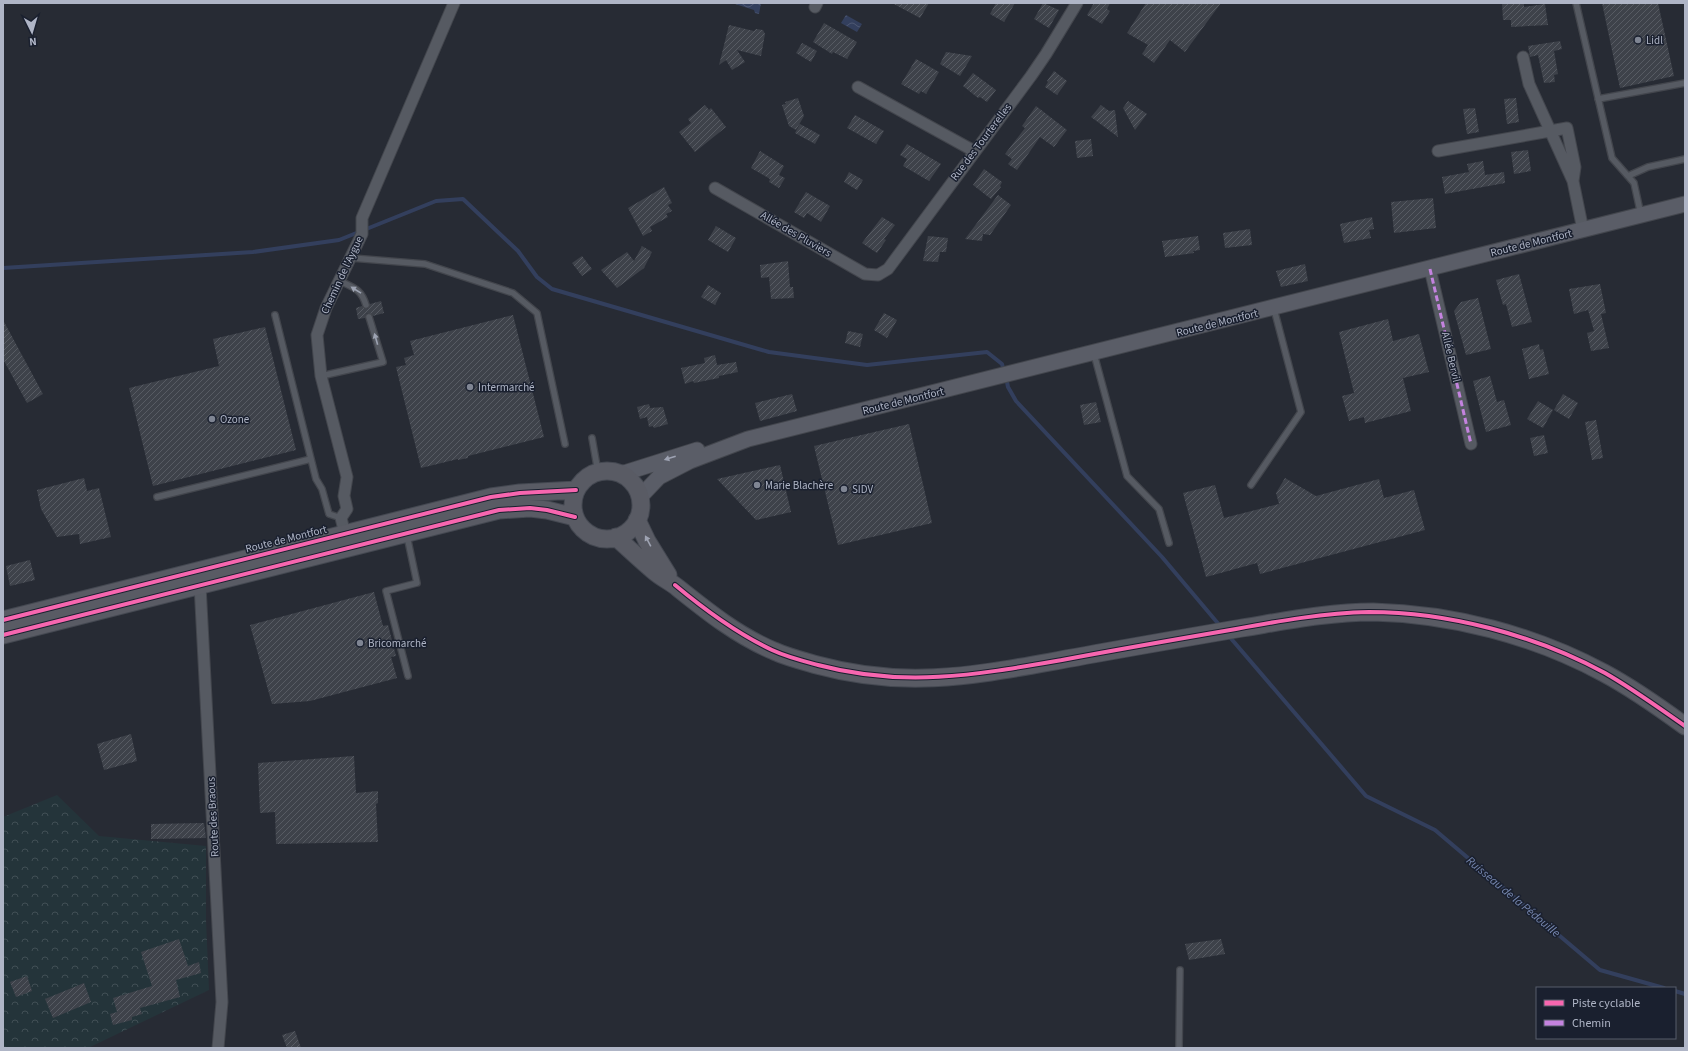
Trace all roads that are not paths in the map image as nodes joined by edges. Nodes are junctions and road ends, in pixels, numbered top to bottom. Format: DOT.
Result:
graph roads {
  1 [pos="454,3"];
  2 [pos="1077,3"];
  3 [pos="1576,3"];
  4 [pos="1522,57"];
  5 [pos="1685,83"];
  6 [pos="858,87"];
  7 [pos="1598,99"];
  8 [pos="1550,130"];
  9 [pos="974,151"];
  10 [pos="1438,152"];
  11 [pos="1685,159"];
  12 [pos="1628,176"];
  13 [pos="1573,182"];
  14 [pos="715,188"];
  15 [pos="1685,204"];
  16 [pos="1641,215"];
  17 [pos="1583,230"];
  18 [pos="352,258"];
  19 [pos="1430,269"];
  20 [pos="878,275"];
  21 [pos="340,281"];
  22 [pos="366,305"];
  23 [pos="1274,308"];
  24 [pos="275,315"];
  25 [pos="370,317"];
  26 [pos="1094,354"];
  27 [pos="321,376"];
  28 [pos="592,438"];
  29 [pos="748,439"];
  30 [pos="565,444"];
  31 [pos="1471,444"];
  32 [pos="311,459"];
  33 [pos="598,472"];
  34 [pos="621,474"];
  35 [pos="1250,485"];
  36 [pos="576,490"];
  37 [pos="157,497"];
  38 [pos="640,497"];
  39 [pos="575,517"];
  40 [pos="637,520"];
  41 [pos="343,526"];
  42 [pos="406,533"];
  43 [pos="616,537"];
  44 [pos="1169,544"];
  45 [pos="200,585"];
  46 [pos="675,585"];
  47 [pos="3,620"];
  48 [pos="3,635"];
  49 [pos="408,676"];
  50 [pos="1685,726"];
  51 [pos="1180,970"];
  52 [pos="218,1048"];
  53 [pos="1179,1048"];
  1 -- 18 [label="street, Chemin de l'Aygue"];
  2 -- 9 [label="street, Rue des Tourterelles"];
  3 -- 7 [label="lane"];
  4 -- 8 [label="street"];
  5 -- 7 [label="lane"];
  6 -- 9 [label="street"];
  7 -- 12 [label="lane"];
  8 -- 10 [label="street"];
  8 -- 13 [label="street"];
  8 -- 13 [label="street"];
  9 -- 20 [label="street, Rue des Tourterelles"];
  11 -- 12 [label="lane"];
  12 -- 16 [label="lane"];
  13 -- 17 [label="street"];
  14 -- 20 [label="street, Allée des Pluviers"];
  15 -- 16 [label="main road, Route de Montfort"];
  16 -- 17 [label="main road, Route de Montfort"];
  17 -- 19 [label="main road, Route de Montfort"];
  18 -- 21 [label="street, Chemin de l'Aygue"];
  18 -- 30 [label="lane"];
  19 -- 23 [label="main road, Route de Montfort"];
  19 -- 31 [label="street, Allée Bervil"];
  22 -- 21 [label="lane, one-way"];
  21 -- 27 [label="street, Chemin de l'Aygue"];
  23 -- 26 [label="main road, Route de Montfort"];
  23 -- 35 [label="lane"];
  24 -- 32 [label="lane"];
  27 -- 25 [label="lane, one-way"];
  26 -- 29 [label="main road, Route de Montfort"];
  26 -- 44 [label="lane"];
  27 -- 41 [label="street, Chemin de l'Aygue"];
  28 -- 33 [label="lane"];
  29 -- 34 [label="main road, Route de Montfort, one-way"];
  29 -- 38 [label="main road, Route de Montfort"];
  32 -- 37 [label="lane"];
  32 -- 41 [label="lane"];
  33 -- 34 [label="main road"];
  33 -- 36 [label="main road"];
  34 -- 38 [label="main road"];
  36 -- 39 [label="main road"];
  36 -- 41 [label="main road, Route de Montfort"];
  38 -- 40 [label="main road"];
  39 -- 42 [label="main road"];
  39 -- 43 [label="main road"];
  40 -- 43 [label="main road"];
  46 -- 40 [label="main road, one-way"];
  41 -- 47 [label="main road, Route de Montfort"];
  42 -- 45 [label="main road"];
  42 -- 49 [label="lane"];
  43 -- 46 [label="main road"];
  45 -- 48 [label="main road"];
  45 -- 52 [label="street, Route des Braous"];
  46 -- 50 [label="main road"];
  51 -- 53 [label="lane"];
}
